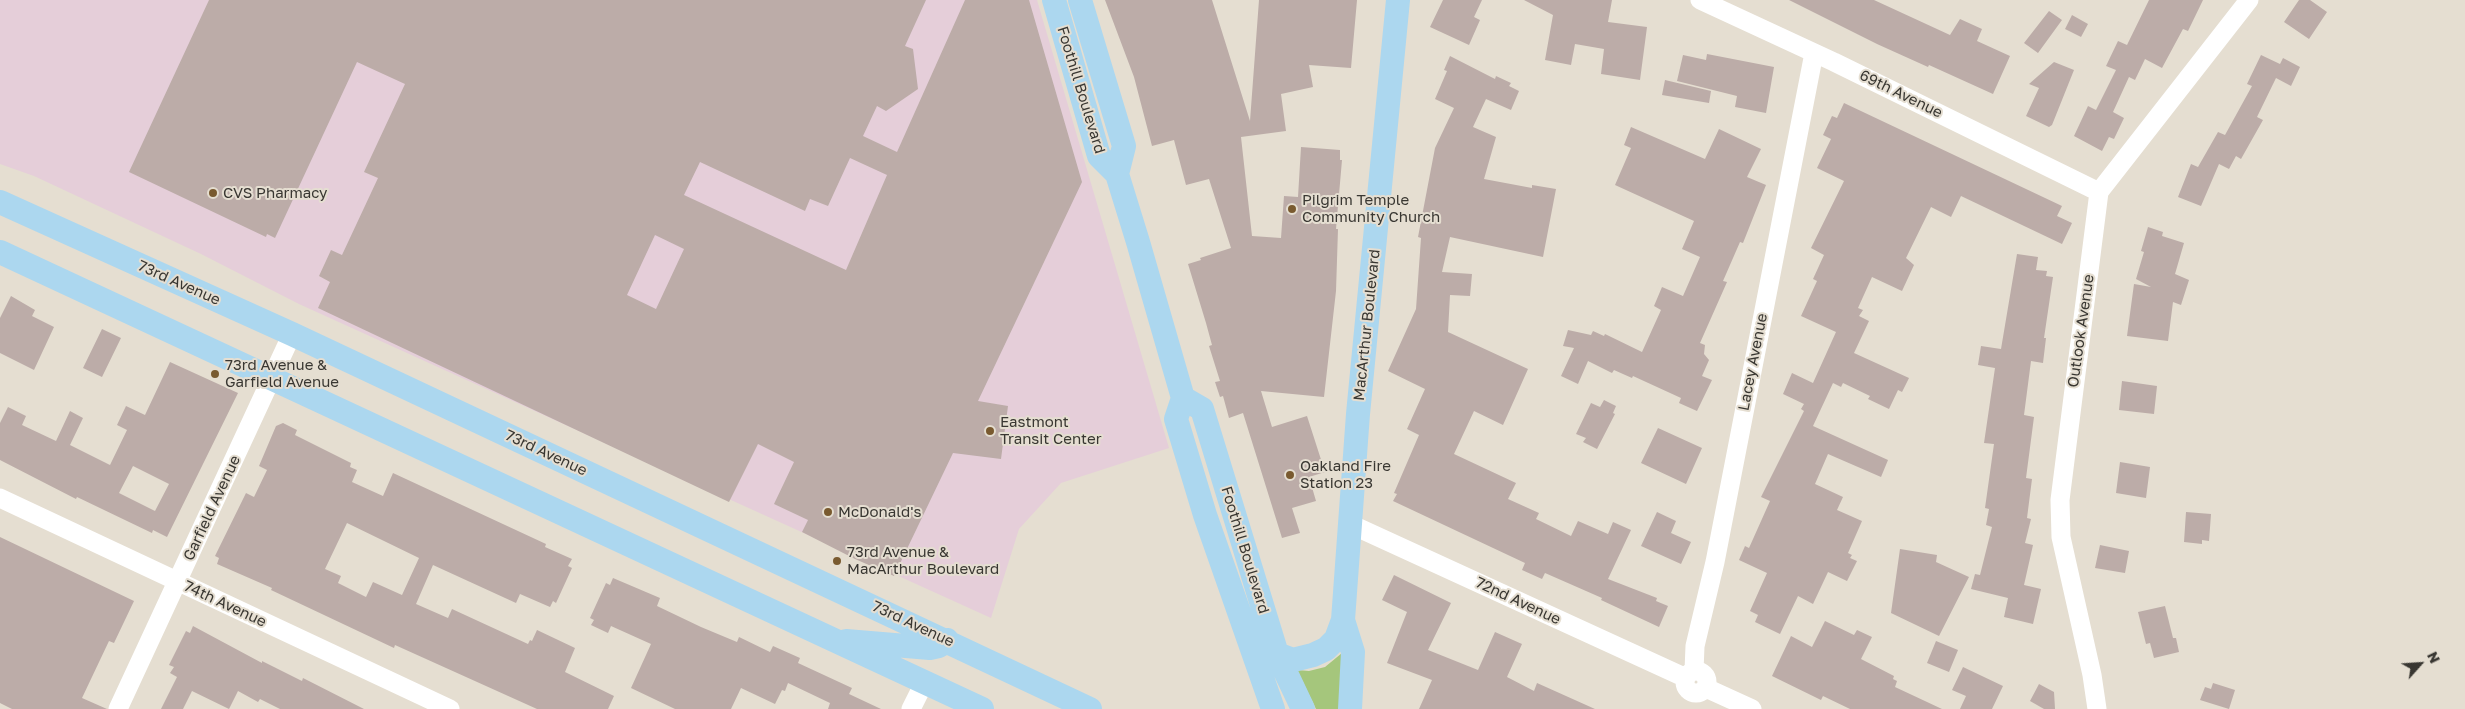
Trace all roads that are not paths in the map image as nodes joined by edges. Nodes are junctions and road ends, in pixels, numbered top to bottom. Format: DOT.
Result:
graph roads {
  1 [pos="1054,0"];
  2 [pos="1080,0"];
  3 [pos="1398,0"];
  4 [pos="1700,0"];
  5 [pos="2249,0"];
  6 [pos="1814,53"];
  7 [pos="1117,174"];
  8 [pos="2100,192"];
  9 [pos="0,202"];
  10 [pos="0,252"];
  11 [pos="292,334"];
  12 [pos="272,378"];
  13 [pos="1182,398"];
  14 [pos="0,498"];
  15 [pos="1350,524"];
  16 [pos="177,581"];
  17 [pos="1343,620"];
  18 [pos="829,639"];
  19 [pos="947,640"];
  20 [pos="1277,654"];
  21 [pos="1690,674"];
  22 [pos="924,683"];
  23 [pos="1700,697"];
  24 [pos="1272,708"];
  25 [pos="118,709"];
  26 [pos="450,709"];
  27 [pos="912,709"];
  28 [pos="982,709"];
  29 [pos="1090,709"];
  30 [pos="1303,709"];
  31 [pos="1350,709"];
  32 [pos="1752,709"];
  33 [pos="2097,709"];
  1 -- 7 [label="main road, Foothill Boulevard"];
  2 -- 7 [label="main road, Foothill Boulevard"];
  3 -- 15 [label="main road, MacArthur Boulevard"];
  4 -- 6 [label="street, 69th Avenue"];
  5 -- 8 [label="street"];
  6 -- 8 [label="street, 69th Avenue"];
  6 -- 21 [label="street, Lacey Avenue"];
  7 -- 13 [label="main road, Foothill Boulevard"];
  8 -- 33 [label="street, Outlook Avenue"];
  9 -- 11 [label="main road, 73rd Avenue"];
  10 -- 12 [label="main road"];
  11 -- 12 [label="street, Garfield Avenue"];
  11 -- 19 [label="main road, 73rd Avenue"];
  12 -- 16 [label="street, Garfield Avenue"];
  12 -- 18 [label="main road"];
  13 -- 20 [label="main road, Foothill Boulevard"];
  13 -- 24 [label="main road, Foothill Boulevard"];
  14 -- 16 [label="street, 74th Avenue"];
  15 -- 17 [label="main road, MacArthur Boulevard"];
  15 -- 21 [label="street, 72nd Avenue"];
  16 -- 25 [label="street, Garfield Avenue"];
  16 -- 26 [label="street, 74th Avenue"];
  17 -- 20 [label="main road, MacArthur Boulevard"];
  17 -- 31 [label="main road, MacArthur Boulevard"];
  18 -- 19 [label="main road"];
  18 -- 22 [label="main road"];
  19 -- 29 [label="main road, 73rd Avenue"];
  20 -- 30 [label="main road, Foothill Boulevard"];
  21 -- 23 [label="street"];
  22 -- 27 [label="street"];
  22 -- 28 [label="main road"];
  23 -- 32 [label="street"];
}
